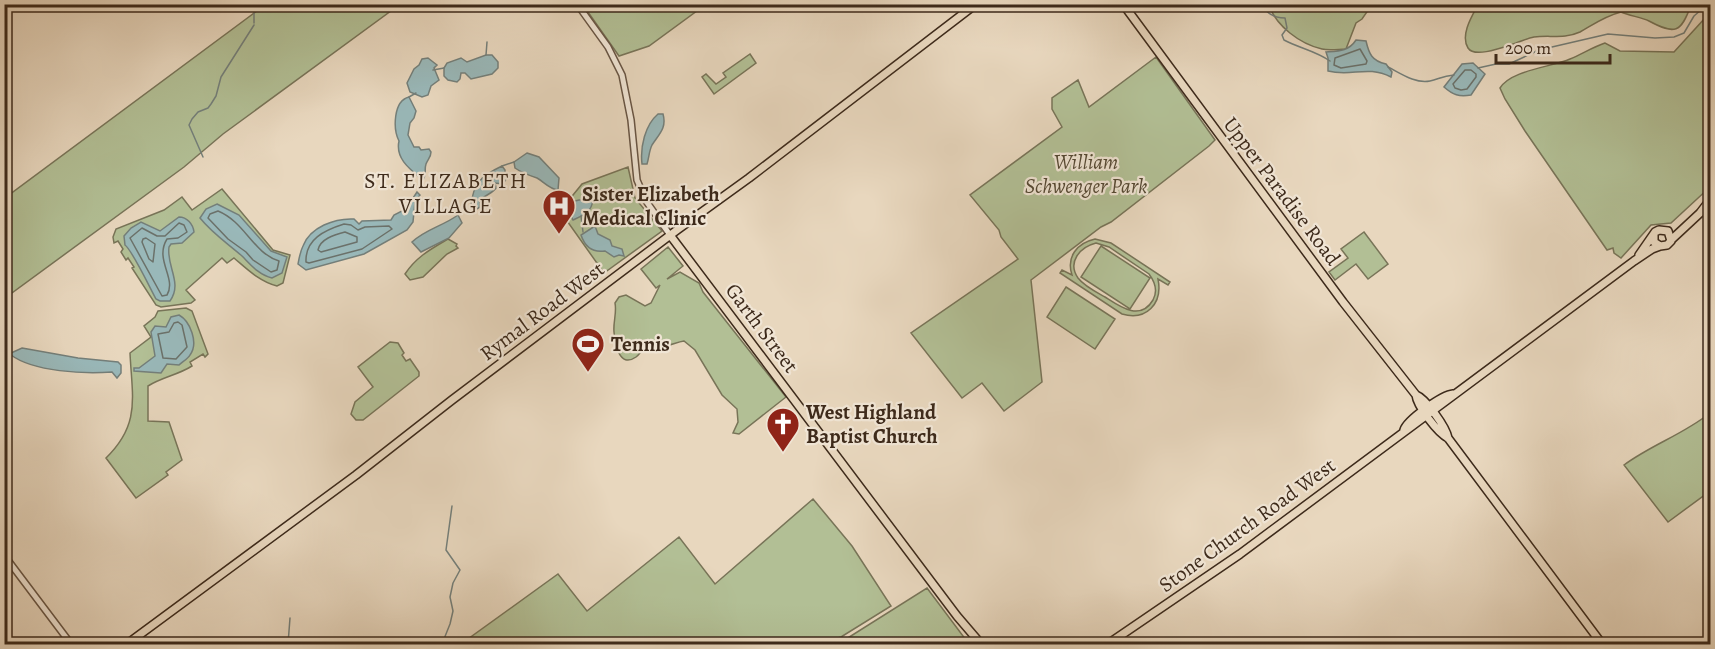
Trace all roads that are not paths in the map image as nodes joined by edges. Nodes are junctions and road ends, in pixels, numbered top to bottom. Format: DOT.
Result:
graph roads {
  1 [pos="577,4"];
  2 [pos="976,4"];
  3 [pos="1123,4"];
  4 [pos="1710,200"];
  5 [pos="1701,210"];
  6 [pos="1666,230"];
  7 [pos="670,235"];
  8 [pos="1654,235"];
  9 [pos="1671,240"];
  10 [pos="1660,246"];
  11 [pos="1634,261"];
  12 [pos="1428,412"];
  13 [pos="4,555"];
  14 [pos="71,645"];
  15 [pos="127,645"];
  16 [pos="981,645"];
  17 [pos="1108,645"];
  18 [pos="1602,645"];
  1 -- 7 [label="street, Garth Street"];
  2 -- 7 [label="main road, Rymal Road West"];
  3 -- 12 [label="main road, Upper Paradise Road"];
  4 -- 5 [label="main road"];
  5 -- 6 [label="main road"];
  5 -- 9 [label="main road"];
  6 -- 8 [label="main road"];
  6 -- 9 [label="main road"];
  7 -- 15 [label="main road, Rymal Road West"];
  7 -- 16 [label="main road, Garth Street"];
  8 -- 10 [label="main road"];
  8 -- 11 [label="main road"];
  9 -- 10 [label="main road"];
  10 -- 11 [label="main road"];
  11 -- 12 [label="main road, Stone Church Road West"];
  12 -- 17 [label="main road, Stone Church Road West"];
  12 -- 18 [label="main road, Upper Paradise Road"];
  13 -- 14 [label="street"];
}
